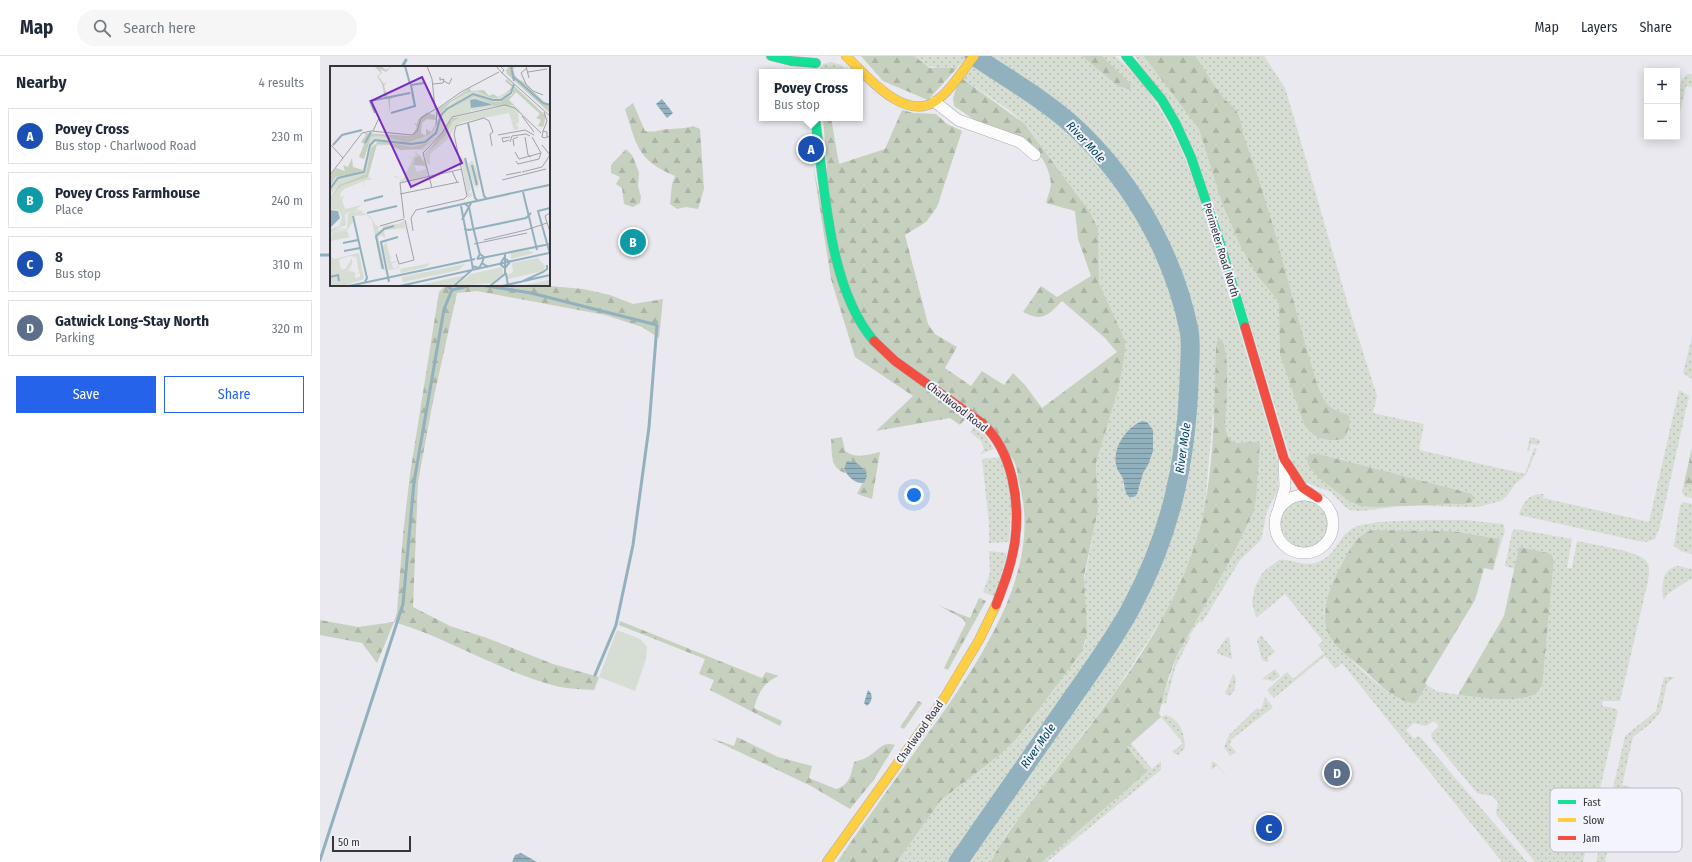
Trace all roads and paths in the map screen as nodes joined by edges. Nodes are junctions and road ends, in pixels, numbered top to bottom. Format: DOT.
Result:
graph roads {
  1 [pos="771,56"];
  2 [pos="824,56"];
  3 [pos="846,56"];
  4 [pos="974,56"];
  5 [pos="1126,56"];
  6 [pos="812,65"];
  7 [pos="859,69"];
  8 [pos="863,73"];
  9 [pos="934,102"];
  10 [pos="815,121"];
  11 [pos="1035,155"];
  12 [pos="1284,459"];
  13 [pos="1318,498"];
  14 [pos="1277,514"];
  15 [pos="827,862"];
  1 -- 6 [label="street"];
  2 -- 6 [label="street"];
  3 -- 7 [label="street"];
  4 -- 9 [label="street"];
  5 -- 12 [label="street, Perimeter Road North"];
  8 -- 9 [label="street"];
  9 -- 11 [label="street"];
  10 -- 15 [label="street, Charlwood Road"];
  12 -- 13 [label="street, Perimeter Road North"];
  12 -- 14 [label="street, Perimeter Road North"];
  13 -- 14 [label="street"];
  13 -- 14 [label="street"];
}
